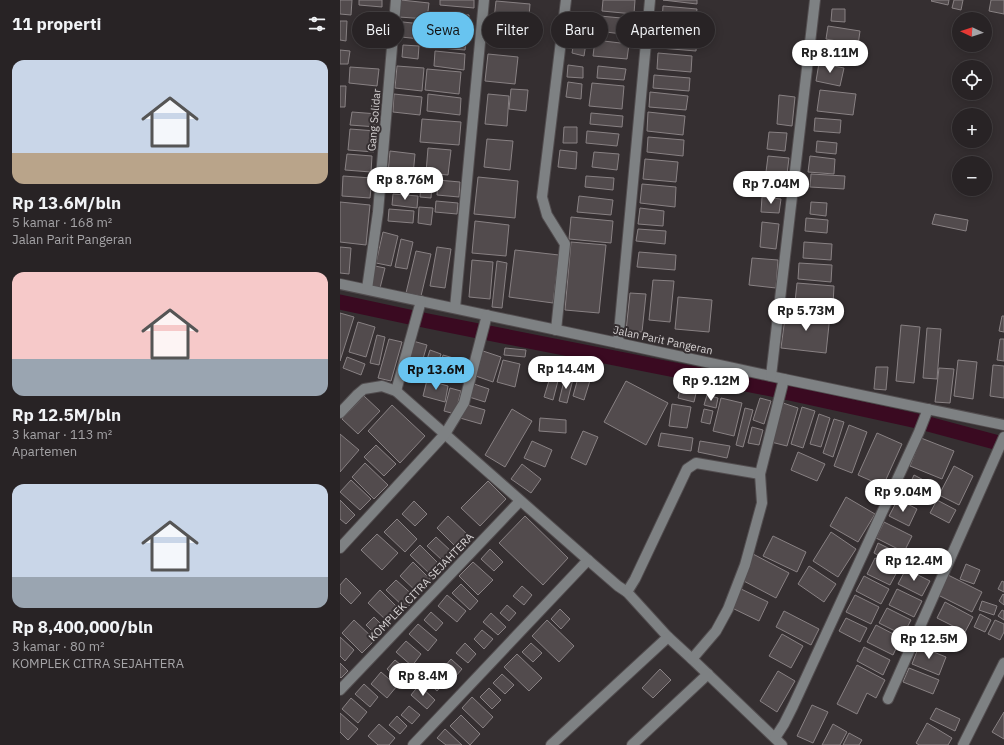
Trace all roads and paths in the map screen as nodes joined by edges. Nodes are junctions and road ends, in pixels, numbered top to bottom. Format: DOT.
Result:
graph roads {
  1 [pos="396,0"];
  2 [pos="484,0"];
  3 [pos="566,0"];
  4 [pos="650,0"];
  5 [pos="815,0"];
  6 [pos="340,284"];
  7 [pos="367,289"];
  8 [pos="420,305"];
  9 [pos="455,308"];
  10 [pos="487,315"];
  11 [pos="556,330"];
  12 [pos="618,343"];
  13 [pos="771,376"];
  14 [pos="783,383"];
  15 [pos="396,391"];
  16 [pos="926,412"];
  17 [pos="340,414"];
  18 [pos="1004,425"];
  19 [pos="445,434"];
  20 [pos="1004,437"];
  21 [pos="760,474"];
  22 [pos="520,501"];
  23 [pos="340,548"];
  24 [pos="588,560"];
  25 [pos="627,592"];
  26 [pos="668,637"];
  27 [pos="692,658"];
  28 [pos="1004,663"];
  29 [pos="708,674"];
  30 [pos="340,690"];
  31 [pos="888,699"];
  32 [pos="778,742"];
  33 [pos="413,745"];
  34 [pos="550,745"];
  35 [pos="632,745"];
  36 [pos="963,745"];
  1 -- 7 [label="street, Gang Solidar"];
  2 -- 9 [label="street"];
  3 -- 11 [label="street"];
  4 -- 12 [label="street"];
  5 -- 13 [label="street"];
  6 -- 7 [label="street, Jalan Parit Pangeran"];
  7 -- 8 [label="street, Jalan Parit Pangeran"];
  8 -- 9 [label="street, Jalan Parit Pangeran"];
  8 -- 15 [label="street"];
  9 -- 10 [label="street, Jalan Parit Pangeran"];
  10 -- 11 [label="street, Jalan Parit Pangeran"];
  10 -- 19 [label="street"];
  11 -- 12 [label="street, Jalan Parit Pangeran"];
  12 -- 13 [label="street, Jalan Parit Pangeran"];
  13 -- 14 [label="street, Jalan Parit Pangeran"];
  14 -- 16 [label="street, Jalan Parit Pangeran"];
  14 -- 21 [label="street"];
  15 -- 17 [label="street"];
  15 -- 19 [label="street"];
  16 -- 18 [label="street, Jalan Parit Pangeran"];
  16 -- 32 [label="street"];
  19 -- 22 [label="street"];
  19 -- 23 [label="street"];
  20 -- 31 [label="street"];
  21 -- 25 [label="street"];
  21 -- 27 [label="street"];
  22 -- 24 [label="street"];
  22 -- 30 [label="street, KOMPLEK CITRA SEJAHTERA"];
  24 -- 25 [label="street"];
  24 -- 33 [label="street"];
  25 -- 26 [label="street"];
  26 -- 27 [label="street"];
  26 -- 34 [label="street"];
  27 -- 29 [label="street"];
  28 -- 36 [label="street"];
  29 -- 32 [label="street"];
  29 -- 35 [label="street"];
}
